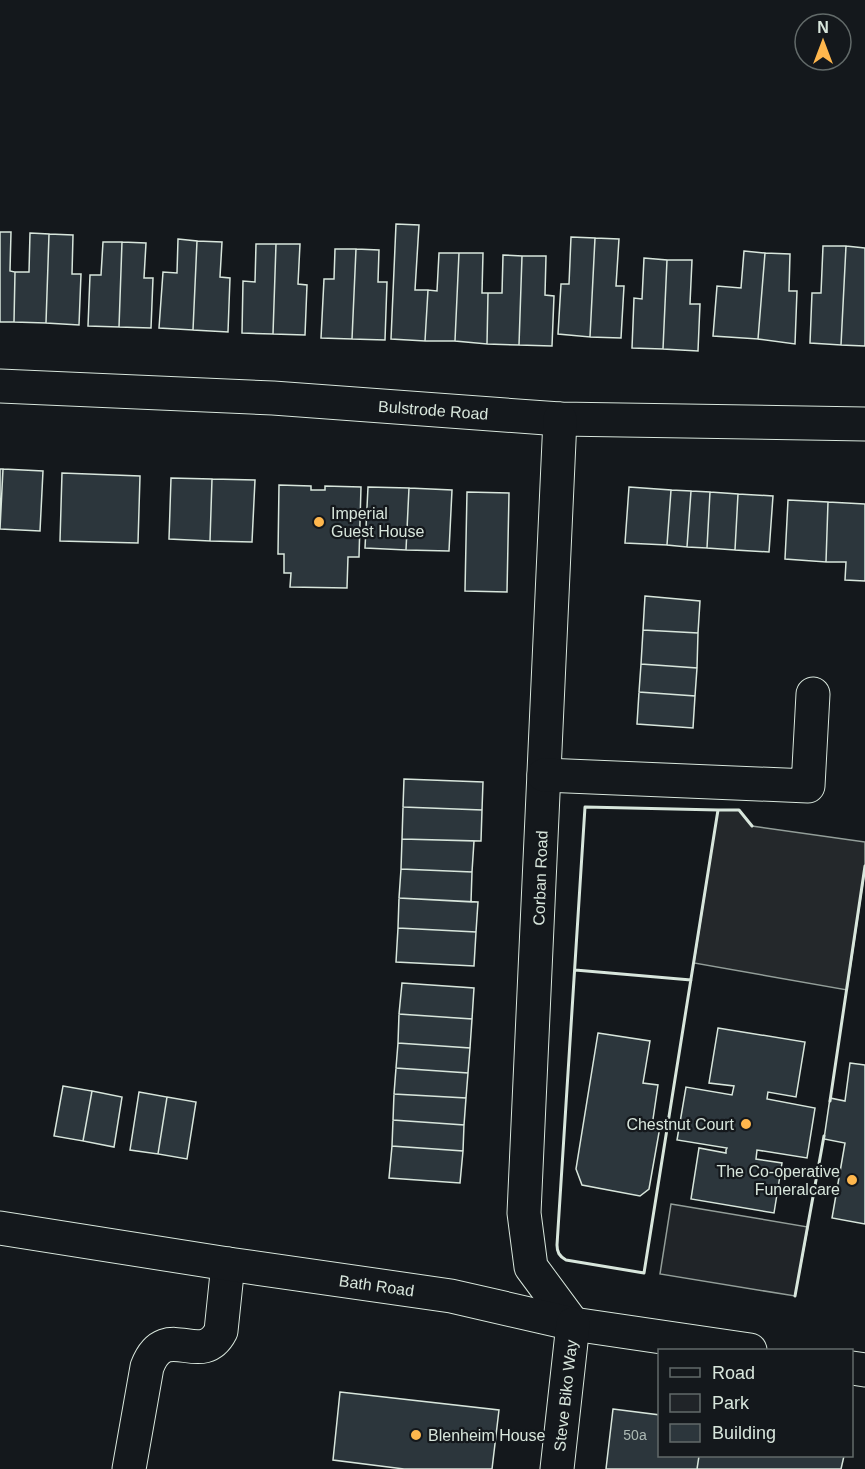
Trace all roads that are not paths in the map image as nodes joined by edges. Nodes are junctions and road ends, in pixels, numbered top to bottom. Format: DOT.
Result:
graph roads {
  1 [pos="0,386"];
  2 [pos="560,419"];
  3 [pos="865,424"];
  4 [pos="813,694"];
  5 [pos="544,775"];
  6 [pos="0,1228"];
  7 [pos="228,1264"];
  8 [pos="573,1324"];
  9 [pos="743,1349"];
  10 [pos="129,1469"];
  11 [pos="557,1469"];
  1 -- 2 [label="street, Bulstrode Road"];
  2 -- 3 [label="street, Bulstrode Road"];
  2 -- 5 [label="street, Corban Road"];
  4 -- 5 [label="street"];
  5 -- 8 [label="street, Corban Road"];
  6 -- 7 [label="street, Bath Road"];
  7 -- 8 [label="street, Bath Road"];
  7 -- 10 [label="street"];
  8 -- 9 [label="street, Bath Road"];
  8 -- 11 [label="street, Steve Biko Way"];
}
